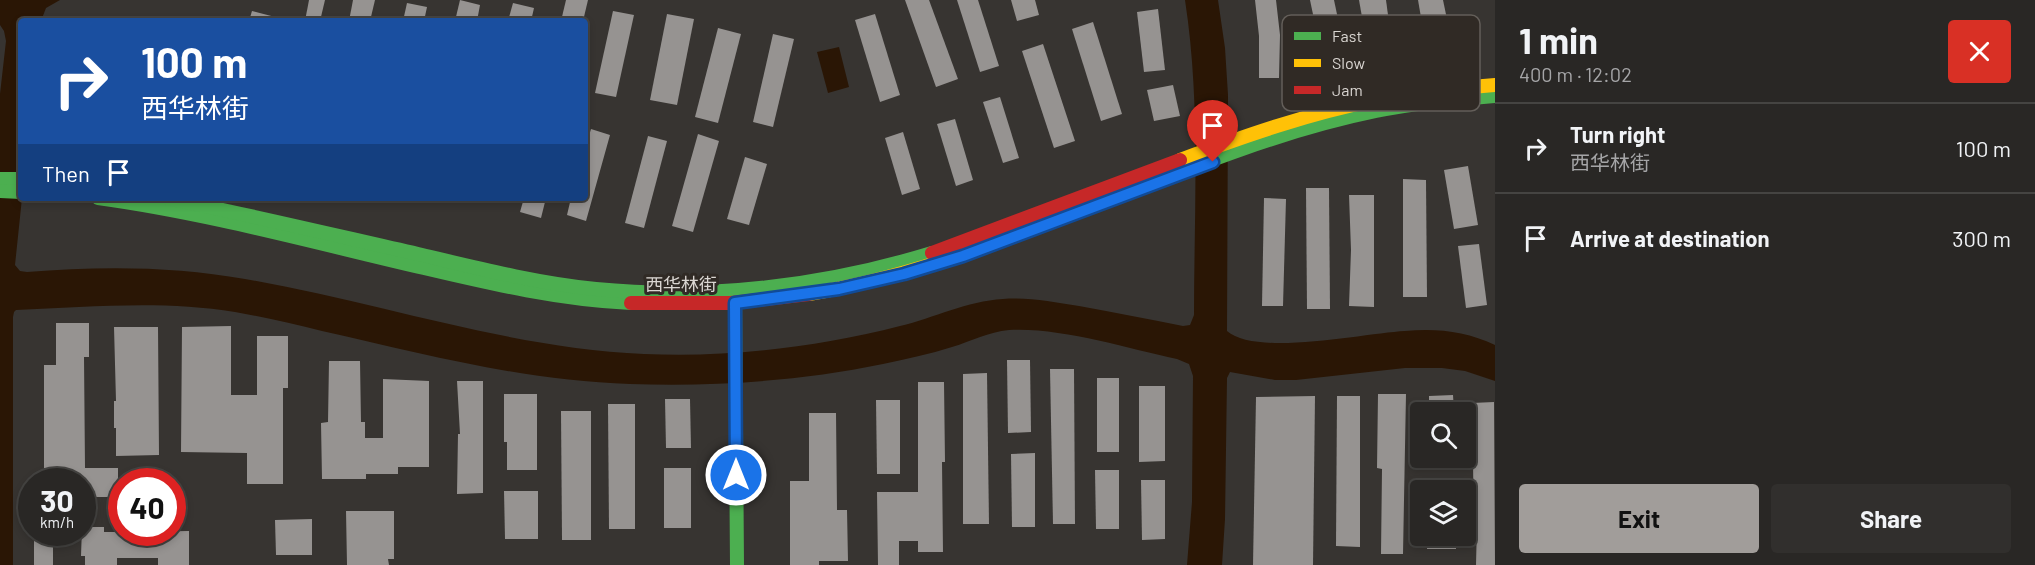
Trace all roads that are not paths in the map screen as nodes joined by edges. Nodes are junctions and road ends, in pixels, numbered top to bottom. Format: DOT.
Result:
graph roads {
  1 [pos="1495,85"];
  2 [pos="1480,86"];
  3 [pos="1495,96"];
  4 [pos="1480,97"];
  5 [pos="1331,111"];
  6 [pos="1378,111"];
  7 [pos="1233,148"];
  8 [pos="0,179"];
  9 [pos="18,180"];
  10 [pos="0,191"];
  11 [pos="18,192"];
  12 [pos="115,201"];
  13 [pos="180,201"];
  14 [pos="735,296"];
  15 [pos="737,565"];
  1 -- 2 [label="main road, 西华林街"];
  3 -- 4 [label="main road, 西华林街"];
  5 -- 7 [label="main road, 西华林街"];
  6 -- 7 [label="main road, 西华林街"];
  7 -- 14 [label="main road, 西华林街"];
  8 -- 9 [label="main road"];
  10 -- 11 [label="main road"];
  12 -- 14 [label="main road, 西华林街"];
  13 -- 14 [label="main road, 西华林街"];
  14 -- 15 [label="main road"];
}
